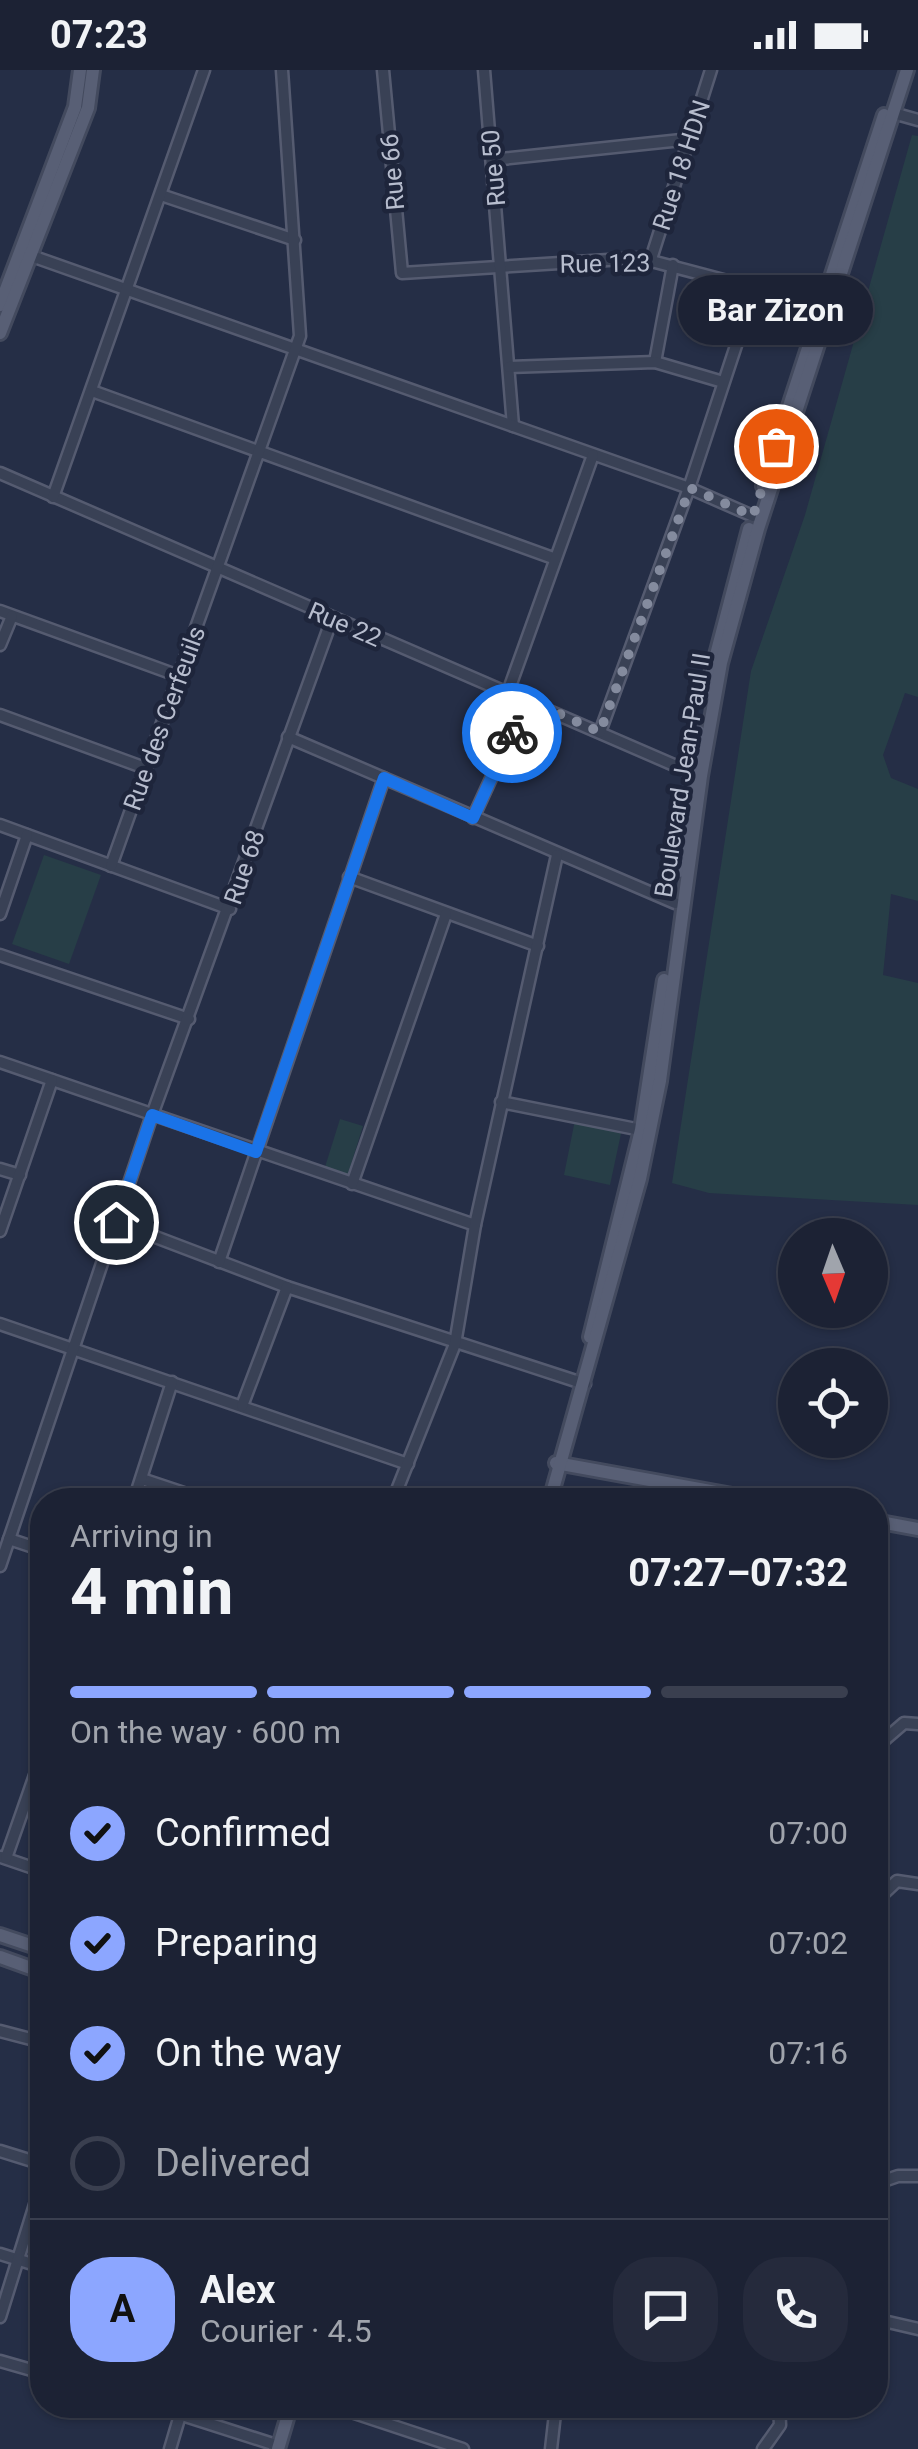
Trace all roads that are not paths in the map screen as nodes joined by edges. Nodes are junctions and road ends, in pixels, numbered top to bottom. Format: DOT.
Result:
graph roads {
  1 [pos="85,70"];
  2 [pos="204,70"];
  3 [pos="282,70"];
  4 [pos="383,70"];
  5 [pos="484,70"];
  6 [pos="710,70"];
  7 [pos="899,70"];
  8 [pos="907,70"];
  9 [pos="893,113"];
  10 [pos="918,120"];
  11 [pos="690,139"];
  12 [pos="492,160"];
  13 [pos="161,195"];
  14 [pos="295,240"];
  15 [pos="25,254"];
  16 [pos="651,259"];
  17 [pos="673,265"];
  18 [pos="502,266"];
  19 [pos="402,273"];
  20 [pos="755,288"];
  21 [pos="126,292"];
  22 [pos="0,305"];
  23 [pos="822,306"];
  24 [pos="0,334"];
  25 [pos="296,350"];
  26 [pos="656,362"];
  27 [pos="509,367"];
  28 [pos="723,382"];
  29 [pos="92,391"];
  30 [pos="514,426"];
  31 [pos="259,453"];
  32 [pos="592,455"];
  33 [pos="0,474"];
  34 [pos="690,488"];
  35 [pos="54,497"];
  36 [pos="753,516"];
  37 [pos="553,558"];
  38 [pos="218,570"];
  39 [pos="6,614"];
  40 [pos="332,619"];
  41 [pos="0,644"];
  42 [pos="179,676"];
  43 [pos="508,692"];
  44 [pos="528,700"];
  45 [pos="0,716"];
  46 [pos="600,732"];
  47 [pos="288,737"];
  48 [pos="145,768"];
  49 [pos="696,774"];
  50 [pos="384,778"];
  51 [pos="473,818"];
  52 [pos="0,825"];
  53 [pos="27,835"];
  54 [pos="557,855"];
  55 [pos="111,866"];
  56 [pos="350,877"];
  57 [pos="675,903"];
  58 [pos="230,908"];
  59 [pos="0,914"];
  60 [pos="446,914"];
  61 [pos="538,946"];
  62 [pos="0,955"];
  63 [pos="189,1019"];
  64 [pos="0,1062"];
  65 [pos="52,1080"];
  66 [pos="500,1102"];
  67 [pos="152,1115"];
  68 [pos="642,1130"];
  69 [pos="256,1152"];
  70 [pos="0,1169"];
  71 [pos="20,1175"];
  72 [pos="352,1184"];
  73 [pos="116,1222"];
  74 [pos="474,1224"];
  75 [pos="0,1231"];
  76 [pos="219,1262"];
  77 [pos="287,1287"];
  78 [pos="0,1324"];
  79 [pos="455,1344"];
  80 [pos="75,1348"];
  81 [pos="172,1382"];
  82 [pos="581,1383"];
  83 [pos="242,1406"];
  84 [pos="557,1463"];
  85 [pos="408,1464"];
  86 [pos="142,1478"];
  87 [pos="138,1488"];
  88 [pos="171,1488"];
  89 [pos="399,1488"];
  90 [pos="550,1488"];
  91 [pos="694,1488"];
  92 [pos="888,1523"];
  93 [pos="918,1529"];
  94 [pos="9,1539"];
  95 [pos="30,1546"];
  96 [pos="0,1566"];
  97 [pos="918,1724"];
  98 [pos="888,1737"];
  99 [pos="30,1786"];
  100 [pos="3,1857"];
  101 [pos="30,1867"];
  102 [pos="918,1884"];
  103 [pos="888,1886"];
  104 [pos="0,1934"];
  105 [pos="30,1945"];
  106 [pos="0,1957"];
  107 [pos="30,1968"];
  108 [pos="0,2030"];
  109 [pos="30,2039"];
  110 [pos="0,2151"];
  111 [pos="30,2160"];
  112 [pos="918,2176"];
  113 [pos="888,2179"];
  114 [pos="30,2221"];
  115 [pos="0,2254"];
  116 [pos="18,2260"];
  117 [pos="30,2264"];
  118 [pos="0,2317"];
  119 [pos="888,2323"];
  120 [pos="918,2329"];
  121 [pos="0,2361"];
  122 [pos="30,2370"];
  123 [pos="179,2418"];
  124 [pos="203,2418"];
  125 [pos="280,2418"];
  126 [pos="285,2418"];
  127 [pos="369,2418"];
  128 [pos="555,2418"];
  129 [pos="780,2418"];
  130 [pos="274,2448"];
  131 [pos="170,2449"];
  132 [pos="463,2449"];
  133 [pos="551,2449"];
  134 [pos="763,2449"];
  1 -- 15 [label="main road"];
  2 -- 13 [label="street"];
  3 -- 14 [label="street, Rue des Cerfeuils"];
  4 -- 19 [label="street, Rue 66"];
  5 -- 12 [label="street, Rue 50"];
  6 -- 11 [label="street, Rue 18 HDN"];
  7 -- 23 [label="main road, Boulevard Jean-Paul II"];
  8 -- 9 [label="main road, Boulevard Jean-Paul II"];
  9 -- 10 [label="street"];
  9 -- 49 [label="main road, Boulevard Jean-Paul II"];
  11 -- 12 [label="street"];
  11 -- 16 [label="street, Rue 18 HDN"];
  12 -- 18 [label="street, Rue 50"];
  13 -- 14 [label="street"];
  13 -- 21 [label="street"];
  14 -- 25 [label="street, Rue des Cerfeuils"];
  15 -- 21 [label="street"];
  15 -- 22 [label="main road"];
  15 -- 24 [label="main road"];
  16 -- 17 [label="street, Rue 123"];
  16 -- 18 [label="street, Rue 123"];
  17 -- 20 [label="street, Rue 123"];
  17 -- 26 [label="street"];
  18 -- 19 [label="street, Rue 123"];
  18 -- 27 [label="street, Rue 50"];
  20 -- 23 [label="street, Rue 123"];
  20 -- 28 [label="street"];
  21 -- 25 [label="street"];
  21 -- 29 [label="street"];
  23 -- 36 [label="main road, Boulevard Jean-Paul II"];
  25 -- 30 [label="street"];
  25 -- 31 [label="street, Rue des Cerfeuils"];
  26 -- 27 [label="street"];
  26 -- 28 [label="street"];
  27 -- 30 [label="street, Rue 50"];
  28 -- 34 [label="street"];
  29 -- 31 [label="street"];
  29 -- 35 [label="street"];
  30 -- 32 [label="street"];
  31 -- 37 [label="street"];
  31 -- 38 [label="street, Rue des Cerfeuils"];
  32 -- 34 [label="street"];
  32 -- 37 [label="street"];
  33 -- 35 [label="street, Rue 22"];
  34 -- 36 [label="street"];
  34 -- 46 [label="street"];
  35 -- 38 [label="street, Rue 22"];
  36 -- 49 [label="main road, Boulevard Jean-Paul II"];
  37 -- 43 [label="street"];
  38 -- 40 [label="street, Rue 22"];
  38 -- 42 [label="street, Rue des Cerfeuils"];
  39 -- 41 [label="street"];
  39 -- 42 [label="street"];
  40 -- 43 [label="street, Rue 22"];
  40 -- 47 [label="street, Rue 68"];
  42 -- 48 [label="street, Rue des Cerfeuils"];
  43 -- 44 [label="street, Rue 22"];
  44 -- 46 [label="street, Rue 22"];
  44 -- 51 [label="street"];
  45 -- 48 [label="street"];
  46 -- 49 [label="street, Rue 22"];
  47 -- 50 [label="street"];
  47 -- 58 [label="street, Rue 68"];
  48 -- 55 [label="street, Rue des Cerfeuils"];
  49 -- 57 [label="main road, Boulevard Jean-Paul II"];
  49 -- 82 [label="main road, Boulevard Jean-Paul II"];
  50 -- 51 [label="street"];
  50 -- 56 [label="street"];
  51 -- 54 [label="street"];
  52 -- 53 [label="street"];
  53 -- 55 [label="street"];
  53 -- 59 [label="street"];
  54 -- 57 [label="street"];
  54 -- 61 [label="street"];
  55 -- 58 [label="street"];
  56 -- 60 [label="street"];
  56 -- 69 [label="street"];
  57 -- 68 [label="main road, Boulevard Jean-Paul II"];
  58 -- 63 [label="street, Rue 68"];
  60 -- 61 [label="street"];
  60 -- 72 [label="street"];
  61 -- 66 [label="street"];
  62 -- 63 [label="street"];
  63 -- 67 [label="street, Rue 68"];
  64 -- 65 [label="street"];
  65 -- 67 [label="street"];
  65 -- 71 [label="street"];
  66 -- 68 [label="street"];
  66 -- 74 [label="street"];
  67 -- 69 [label="street"];
  67 -- 73 [label="street, Rue 68"];
  68 -- 82 [label="main road, Boulevard Jean-Paul II"];
  69 -- 72 [label="street"];
  69 -- 76 [label="street"];
  70 -- 71 [label="street"];
  71 -- 75 [label="street"];
  72 -- 74 [label="street"];
  73 -- 76 [label="street"];
  73 -- 80 [label="street, Rue 68"];
  74 -- 79 [label="street"];
  76 -- 77 [label="street"];
  77 -- 79 [label="street"];
  77 -- 83 [label="street"];
  78 -- 80 [label="street"];
  79 -- 82 [label="street"];
  79 -- 85 [label="street"];
  80 -- 81 [label="street"];
  80 -- 94 [label="street, Rue 68"];
  81 -- 83 [label="street"];
  81 -- 86 [label="street"];
  82 -- 84 [label="main road, Boulevard Jean-Paul II"];
  83 -- 85 [label="street"];
  84 -- 90 [label="main road, Boulevard Jean-Paul II"];
  84 -- 91 [label="main road"];
  85 -- 89 [label="street"];
  86 -- 87 [label="street"];
  86 -- 88 [label="street"];
  92 -- 93 [label="main road"];
  94 -- 95 [label="street"];
  94 -- 96 [label="street, Rue 68"];
  97 -- 98 [label="street"];
  99 -- 100 [label="street"];
  100 -- 101 [label="street"];
  102 -- 103 [label="street"];
  104 -- 105 [label="main road"];
  106 -- 107 [label="main road"];
  108 -- 109 [label="street"];
  110 -- 111 [label="street"];
  112 -- 113 [label="street"];
  114 -- 116 [label="street"];
  115 -- 116 [label="street"];
  116 -- 117 [label="street"];
  116 -- 118 [label="street"];
  119 -- 120 [label="street"];
  121 -- 122 [label="street"];
  123 -- 131 [label="street"];
  124 -- 130 [label="street"];
  125 -- 130 [label="main road"];
  126 -- 130 [label="main road"];
  127 -- 132 [label="street"];
  128 -- 133 [label="street"];
  129 -- 134 [label="street"];
}
